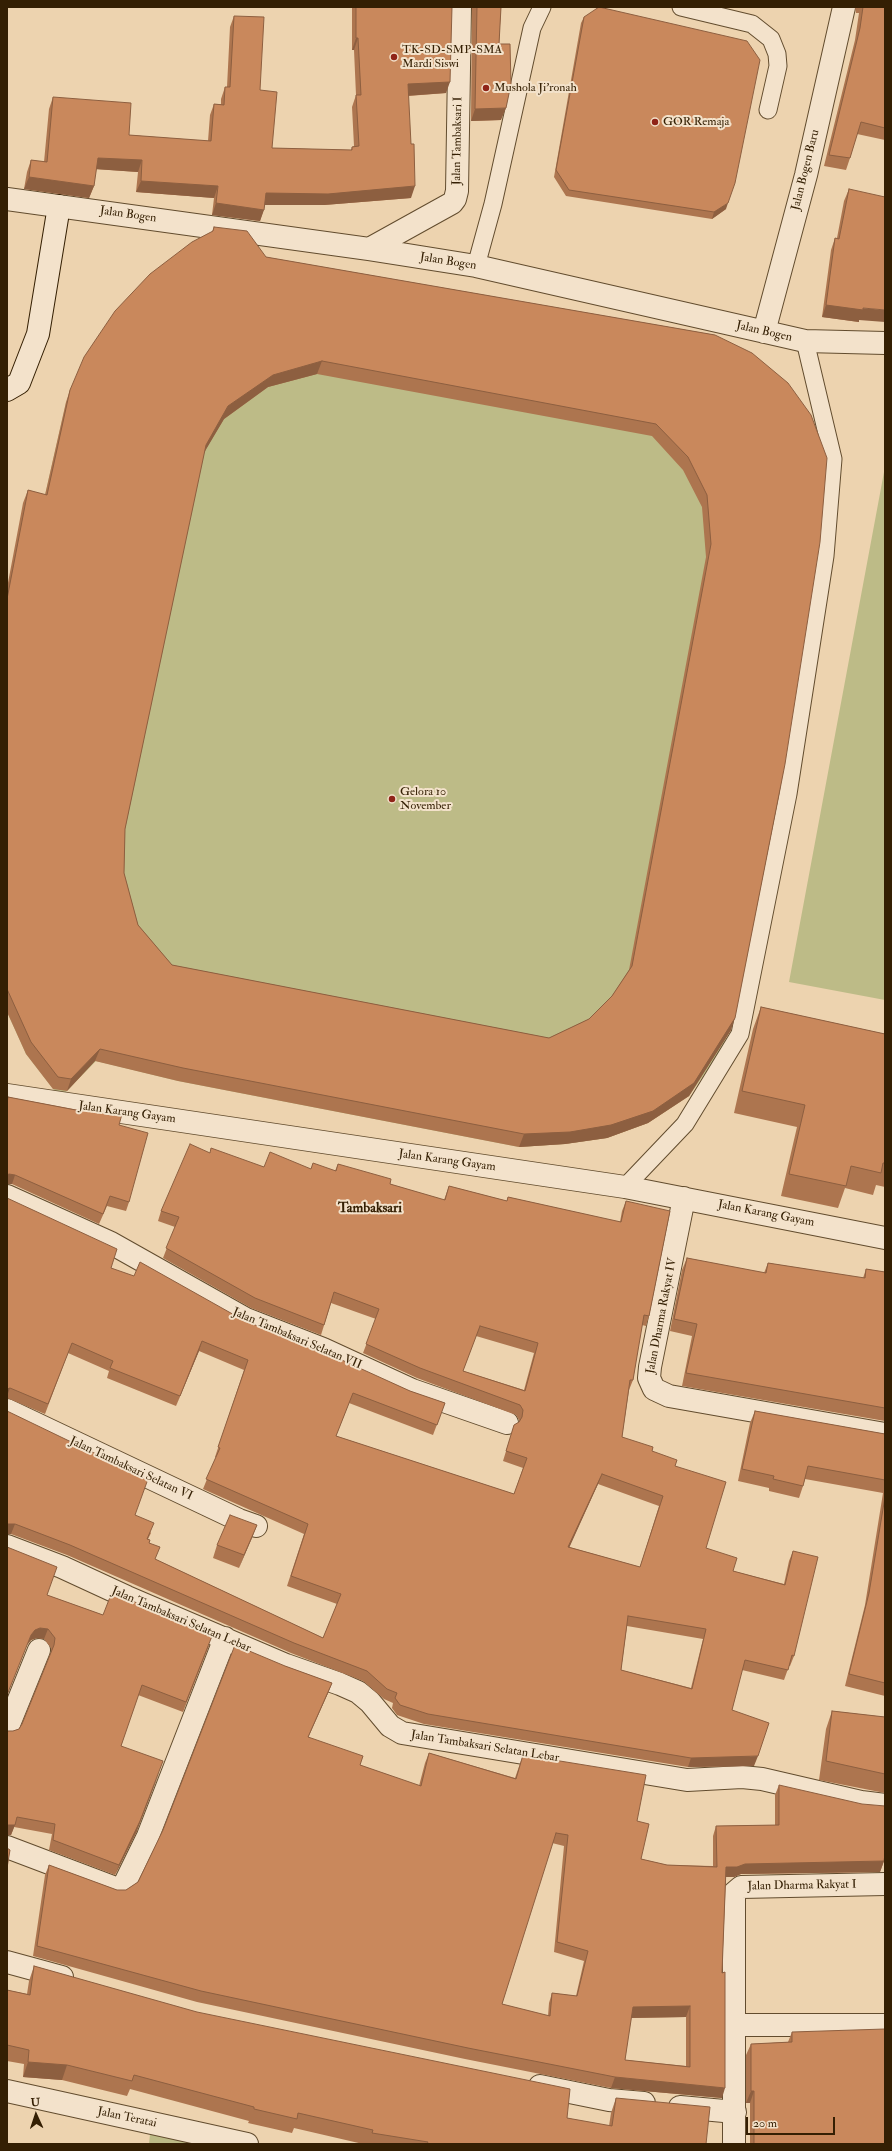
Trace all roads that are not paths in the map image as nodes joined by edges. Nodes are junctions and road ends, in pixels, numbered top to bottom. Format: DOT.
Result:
graph roads {
  1 [pos="460,7"];
  2 [pos="542,7"];
  3 [pos="681,7"];
  4 [pos="844,7"];
  5 [pos="768,110"];
  6 [pos="7,199"];
  7 [pos="60,206"];
  8 [pos="369,249"];
  9 [pos="476,266"];
  10 [pos="764,332"];
  11 [pos="805,341"];
  12 [pos="885,343"];
  13 [pos="7,390"];
  14 [pos="7,1095"];
  15 [pos="625,1187"];
  16 [pos="7,1196"];
  17 [pos="684,1198"];
  18 [pos="885,1238"];
  19 [pos="7,1410"];
  20 [pos="508,1423"];
  21 [pos="885,1434"];
  22 [pos="256,1526"];
  23 [pos="7,1546"];
  24 [pos="225,1638"];
  25 [pos="39,1650"];
  26 [pos="7,1729"];
  27 [pos="885,1805"];
  28 [pos="7,1847"];
  29 [pos="885,1884"];
  30 [pos="7,1962"];
  31 [pos="83,1982"];
  32 [pos="735,2025"];
  33 [pos="885,2025"];
  34 [pos="524,2083"];
  35 [pos="7,2091"];
  36 [pos="735,2112"];
  37 [pos="247,2144"];
  38 [pos="734,2144"];
  1 -- 8 [label="street, Jalan Tambaksari I"];
  2 -- 9 [label="lane"];
  3 -- 5 [label="lane"];
  4 -- 10 [label="street, Jalan Bogen Baru"];
  6 -- 7 [label="street, Jalan Bogen"];
  7 -- 8 [label="street, Jalan Bogen"];
  7 -- 13 [label="street"];
  8 -- 9 [label="street, Jalan Bogen"];
  9 -- 10 [label="street, Jalan Bogen"];
  10 -- 11 [label="street, Jalan Bogen"];
  11 -- 12 [label="street, Jalan Bogen"];
  11 -- 15 [label="lane"];
  14 -- 15 [label="street, Jalan Karang Gayam"];
  15 -- 17 [label="street, Jalan Karang Gayam"];
  16 -- 20 [label="street, Jalan Tambaksari Selatan VII"];
  17 -- 18 [label="street, Jalan Karang Gayam"];
  17 -- 21 [label="street, Jalan Dharma Rakyat IV"];
  19 -- 22 [label="street, Jalan Tambaksari Selatan VI"];
  23 -- 24 [label="street, Jalan Tambaksari Selatan Lebar"];
  24 -- 27 [label="street, Jalan Tambaksari Selatan Lebar"];
  24 -- 28 [label="street"];
  25 -- 26 [label="street"];
  29 -- 32 [label="street, Jalan Dharma Rakyat I"];
  30 -- 31 [label="street"];
  32 -- 33 [label="street"];
  32 -- 36 [label="street, Jalan Dharma Rakyat I"];
  34 -- 36 [label="street"];
  35 -- 37 [label="street, Jalan Teratai"];
  36 -- 38 [label="street, Jalan Dharma Rakyat I"];
}
